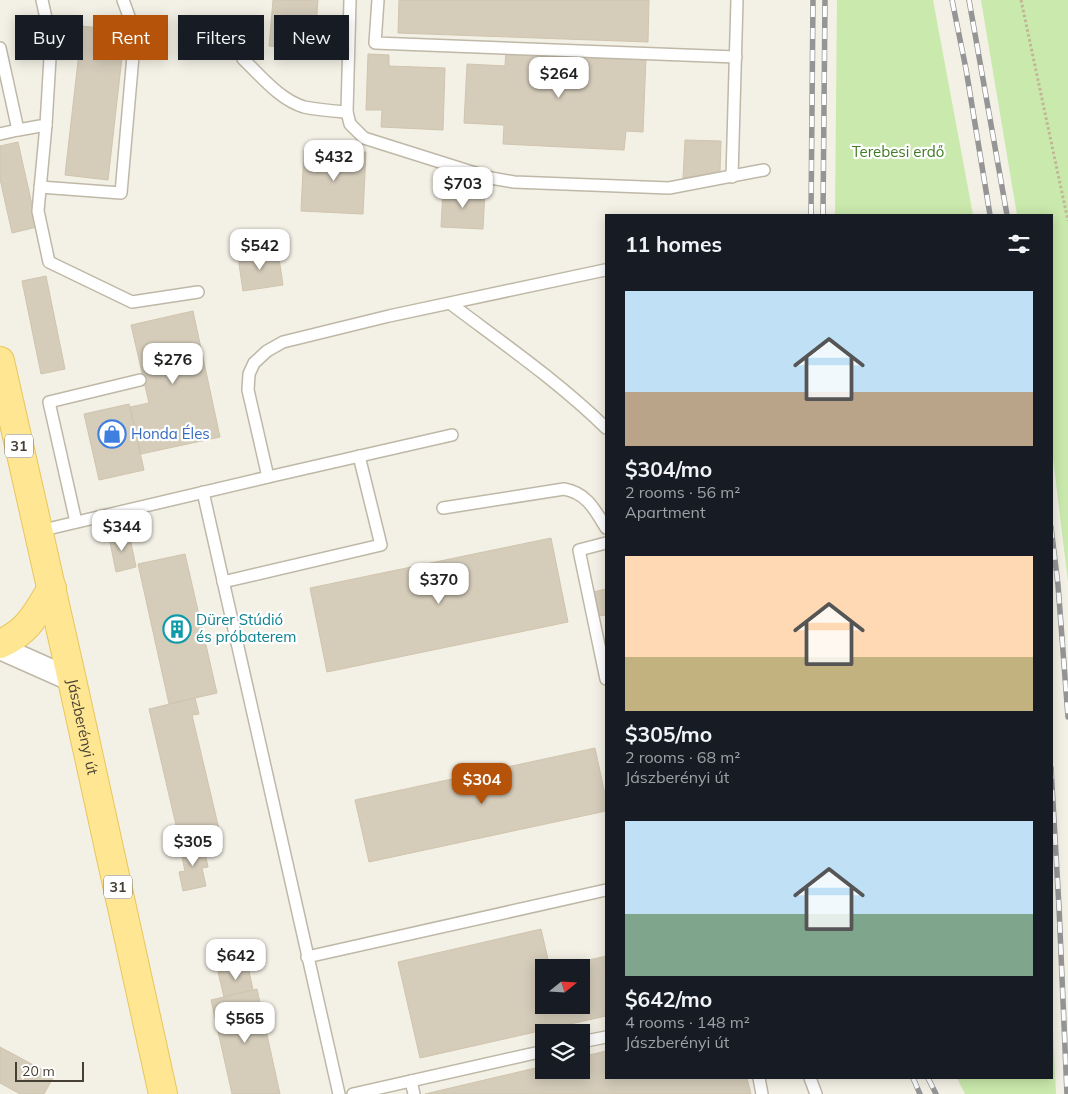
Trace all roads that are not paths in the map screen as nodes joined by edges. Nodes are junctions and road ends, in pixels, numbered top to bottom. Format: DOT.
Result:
graph roads {
  1 [pos="42,0"];
  2 [pos="124,0"];
  3 [pos="350,0"];
  4 [pos="378,0"];
  5 [pos="737,0"];
  6 [pos="0,48"];
  7 [pos="736,57"];
  8 [pos="244,60"];
  9 [pos="347,112"];
  10 [pos="46,125"];
  11 [pos="18,130"];
  12 [pos="0,134"];
  13 [pos="764,170"];
  14 [pos="732,177"];
  15 [pos="40,187"];
  16 [pos="605,270"];
  17 [pos="198,292"];
  18 [pos="451,304"];
  19 [pos="0,361"];
  20 [pos="140,380"];
  21 [pos="6,410"];
  22 [pos="605,427"];
  23 [pos="452,435"];
  24 [pos="359,456"];
  25 [pos="268,477"];
  26 [pos="203,492"];
  27 [pos="443,508"];
  28 [pos="76,522"];
  29 [pos="605,526"];
  30 [pos="39,531"];
  31 [pos="605,544"];
  32 [pos="224,582"];
  33 [pos="52,588"];
  34 [pos="0,646"];
  35 [pos="605,674"];
  36 [pos="72,680"];
  37 [pos="605,890"];
  38 [pos="308,957"];
  39 [pos="605,1037"];
  40 [pos="590,1040"];
  41 [pos="535,1053"];
  42 [pos="759,1079"];
  43 [pos="810,1079"];
  44 [pos="411,1081"];
  45 [pos="163,1094"];
  46 [pos="339,1094"];
  47 [pos="353,1094"];
  48 [pos="414,1094"];
  49 [pos="762,1094"];
  50 [pos="816,1094"];
  1 -- 10 [label="lane"];
  2 -- 15 [label="lane"];
  3 -- 9 [label="lane"];
  4 -- 7 [label="lane"];
  5 -- 7 [label="lane"];
  6 -- 11 [label="lane"];
  7 -- 14 [label="lane"];
  8 -- 9 [label="lane"];
  9 -- 14 [label="lane"];
  10 -- 11 [label="lane"];
  10 -- 15 [label="lane"];
  11 -- 12 [label="lane"];
  13 -- 14 [label="lane"];
  15 -- 17 [label="lane"];
  16 -- 18 [label="lane"];
  18 -- 22 [label="lane"];
  18 -- 25 [label="lane"];
  19 -- 21 [label="main road, Jászberényi út / 31"];
  20 -- 28 [label="lane"];
  21 -- 30 [label="main road, Jászberényi út / 31"];
  23 -- 24 [label="lane"];
  24 -- 25 [label="lane"];
  24 -- 32 [label="lane"];
  25 -- 26 [label="lane"];
  26 -- 28 [label="lane"];
  26 -- 32 [label="lane"];
  27 -- 29 [label="lane"];
  28 -- 30 [label="lane"];
  30 -- 33 [label="main road, Jászberényi út / 31"];
  31 -- 35 [label="lane"];
  32 -- 38 [label="lane"];
  33 -- 34 [label="main road"];
  33 -- 36 [label="main road, Jászberényi út / 31"];
  34 -- 36 [label="street"];
  36 -- 45 [label="main road, Jászberényi út / 31"];
  37 -- 38 [label="lane"];
  38 -- 46 [label="lane"];
  39 -- 40 [label="lane"];
  41 -- 44 [label="lane"];
  42 -- 49 [label="lane"];
  43 -- 50 [label="lane"];
  44 -- 47 [label="lane"];
  44 -- 48 [label="lane"];
}
